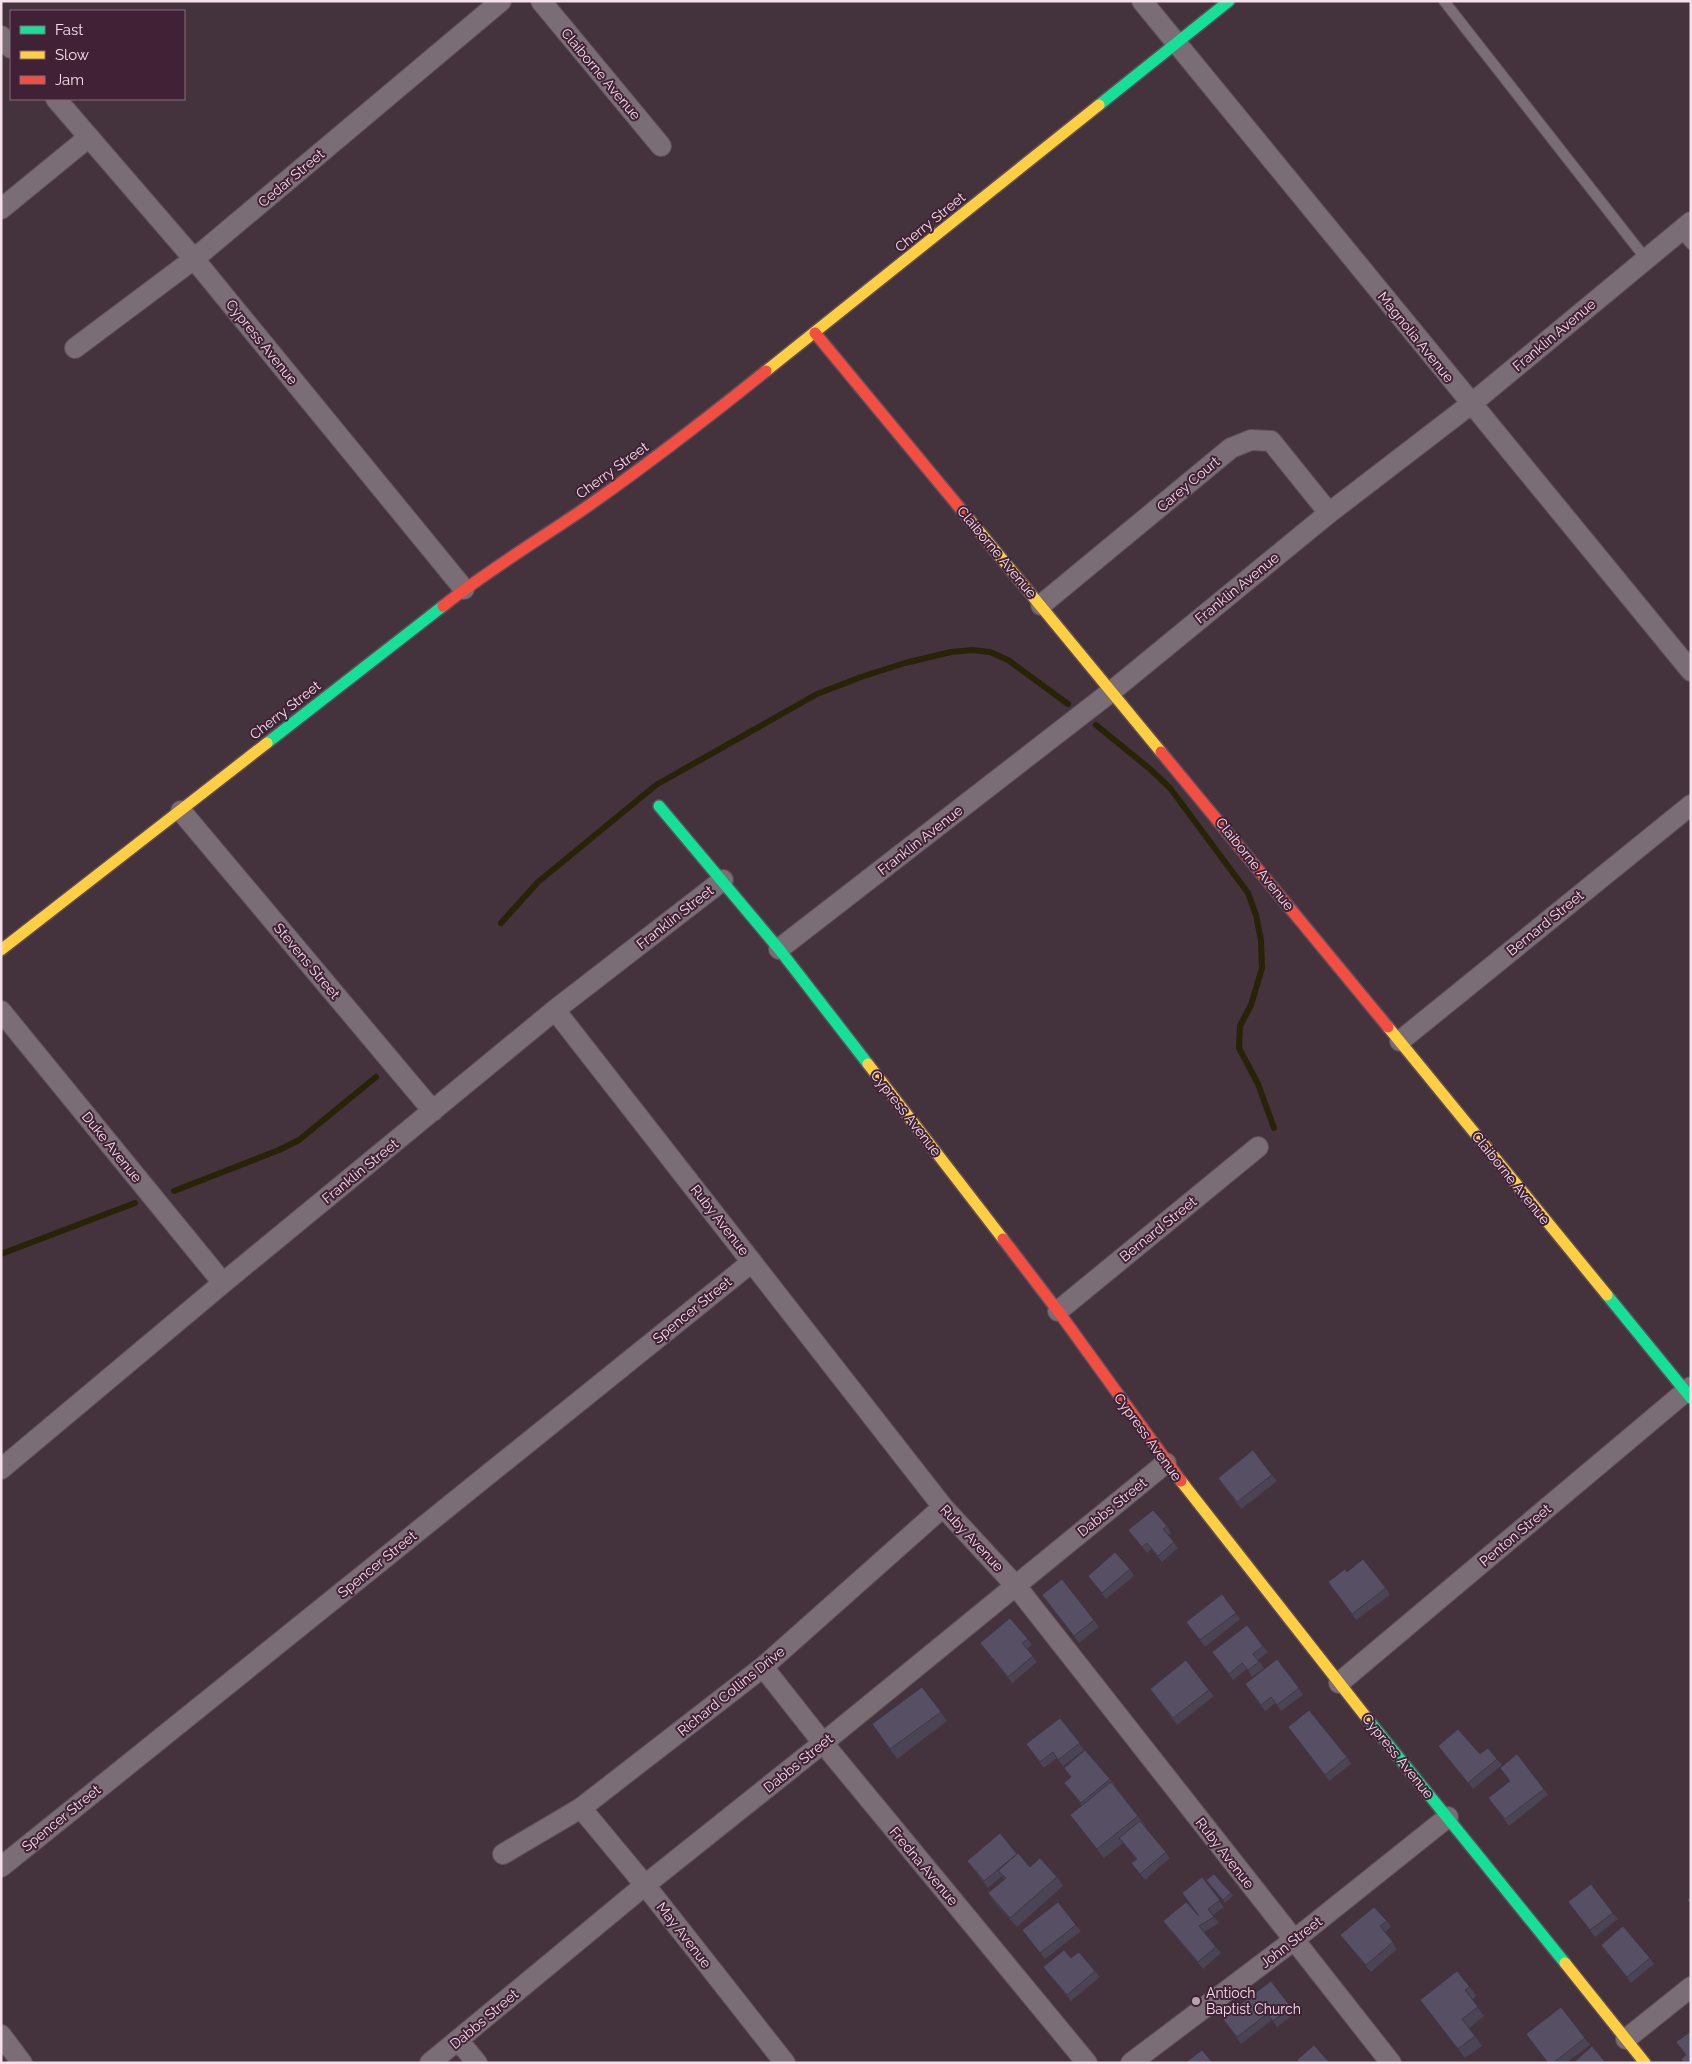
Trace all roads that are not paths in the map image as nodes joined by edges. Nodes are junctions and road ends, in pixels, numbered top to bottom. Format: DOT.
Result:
graph roads {
  1 [pos="501,1"];
  2 [pos="541,1"];
  3 [pos="1142,1"];
  4 [pos="1229,1"];
  5 [pos="1444,1"];
  6 [pos="1,36"];
  7 [pos="1176,44"];
  8 [pos="10,47"];
  9 [pos="57,100"];
  10 [pos="89,138"];
  11 [pos="661,146"];
  12 [pos="1,208"];
  13 [pos="1687,232"];
  14 [pos="194,259"];
  15 [pos="1646,259"];
  16 [pos="815,333"];
  17 [pos="75,348"];
  18 [pos="1471,404"];
  19 [pos="1329,513"];
  20 [pos="464,589"];
  21 [pos="1041,605"];
  22 [pos="1691,671"];
  23 [pos="1112,691"];
  24 [pos="1691,805"];
  25 [pos="659,806"];
  26 [pos="181,811"];
  27 [pos="723,880"];
  28 [pos="779,949"];
  29 [pos="1,950"];
  30 [pos="555,1010"];
  31 [pos="1,1011"];
  32 [pos="1400,1041"];
  33 [pos="433,1111"];
  34 [pos="1258,1147"];
  35 [pos="752,1262"];
  36 [pos="223,1283"];
  37 [pos="1058,1311"];
  38 [pos="1689,1392"];
  39 [pos="1166,1463"];
  40 [pos="1,1469"];
  41 [pos="942,1507"];
  42 [pos="1016,1586"];
  43 [pos="763,1667"];
  44 [pos="1339,1683"];
  45 [pos="823,1743"];
  46 [pos="581,1808"];
  47 [pos="1448,1818"];
  48 [pos="503,1854"];
  49 [pos="1,1866"];
  50 [pos="645,1885"];
  51 [pos="1294,1940"];
  52 [pos="1691,1987"];
  53 [pos="1,2035"];
  54 [pos="1626,2039"];
  55 [pos="458,2040"];
  56 [pos="22,2063"];
  57 [pos="430,2063"];
  58 [pos="477,2063"];
  59 [pos="785,2063"];
  60 [pos="1086,2063"];
  61 [pos="1132,2063"];
  62 [pos="1391,2063"];
  63 [pos="1645,2063"];
  1 -- 14 [label="street, Cedar Street"];
  2 -- 11 [label="street, Claiborne Avenue"];
  3 -- 7 [label="street, Magnolia Avenue"];
  4 -- 7 [label="street, Cherry Street"];
  5 -- 15 [label="lane"];
  6 -- 8 [label="street"];
  7 -- 16 [label="street, Cherry Street"];
  7 -- 18 [label="street, Magnolia Avenue"];
  9 -- 10 [label="street, Cypress Avenue"];
  10 -- 12 [label="street"];
  10 -- 14 [label="street, Cypress Avenue"];
  13 -- 15 [label="street, Franklin Avenue"];
  14 -- 17 [label="street, Cedar Street"];
  14 -- 20 [label="street, Cypress Avenue"];
  15 -- 18 [label="street, Franklin Avenue"];
  16 -- 20 [label="street, Cherry Street"];
  16 -- 21 [label="street, Claiborne Avenue"];
  18 -- 19 [label="street, Franklin Avenue"];
  18 -- 22 [label="street, Magnolia Avenue"];
  19 -- 21 [label="street, Carey Court"];
  19 -- 23 [label="street, Franklin Avenue"];
  20 -- 26 [label="street, Cherry Street"];
  21 -- 23 [label="street, Claiborne Avenue"];
  23 -- 28 [label="street, Franklin Avenue"];
  23 -- 32 [label="street, Claiborne Avenue"];
  24 -- 32 [label="street, Bernard Street"];
  25 -- 27 [label="street, Cypress Avenue"];
  26 -- 29 [label="street, Cherry Street"];
  26 -- 33 [label="street, Stevens Street"];
  27 -- 28 [label="street, Cypress Avenue"];
  27 -- 30 [label="street, Franklin Street"];
  28 -- 37 [label="street, Cypress Avenue"];
  30 -- 33 [label="street, Franklin Street"];
  30 -- 35 [label="street, Ruby Avenue"];
  31 -- 36 [label="street, Duke Avenue"];
  32 -- 38 [label="street, Claiborne Avenue"];
  33 -- 36 [label="street, Franklin Street"];
  34 -- 37 [label="street, Bernard Street"];
  35 -- 41 [label="street, Ruby Avenue"];
  35 -- 49 [label="street, Spencer Street"];
  36 -- 40 [label="street, Franklin Street"];
  37 -- 39 [label="street, Cypress Avenue"];
  38 -- 44 [label="street, Penton Street"];
  39 -- 42 [label="street, Dabbs Street"];
  39 -- 44 [label="street, Cypress Avenue"];
  41 -- 42 [label="street, Ruby Avenue"];
  41 -- 43 [label="street, Richard Collins Drive"];
  42 -- 45 [label="street, Dabbs Street"];
  42 -- 51 [label="street, Ruby Avenue"];
  43 -- 45 [label="street, Fredna Avenue"];
  43 -- 46 [label="street, Richard Collins Drive"];
  44 -- 47 [label="street, Cypress Avenue"];
  45 -- 50 [label="street, Dabbs Street"];
  45 -- 60 [label="street, Fredna Avenue"];
  46 -- 48 [label="street, Richard Collins Drive"];
  46 -- 50 [label="street, May Avenue"];
  47 -- 51 [label="street, John Street"];
  47 -- 54 [label="street, Cypress Avenue"];
  50 -- 55 [label="street, Dabbs Street"];
  50 -- 59 [label="street, May Avenue"];
  51 -- 61 [label="street, John Street"];
  51 -- 62 [label="street, Ruby Avenue"];
  52 -- 54 [label="street"];
  53 -- 56 [label="street"];
  54 -- 63 [label="street, Cypress Avenue"];
  55 -- 57 [label="street, Dabbs Street"];
  55 -- 58 [label="street"];
}
